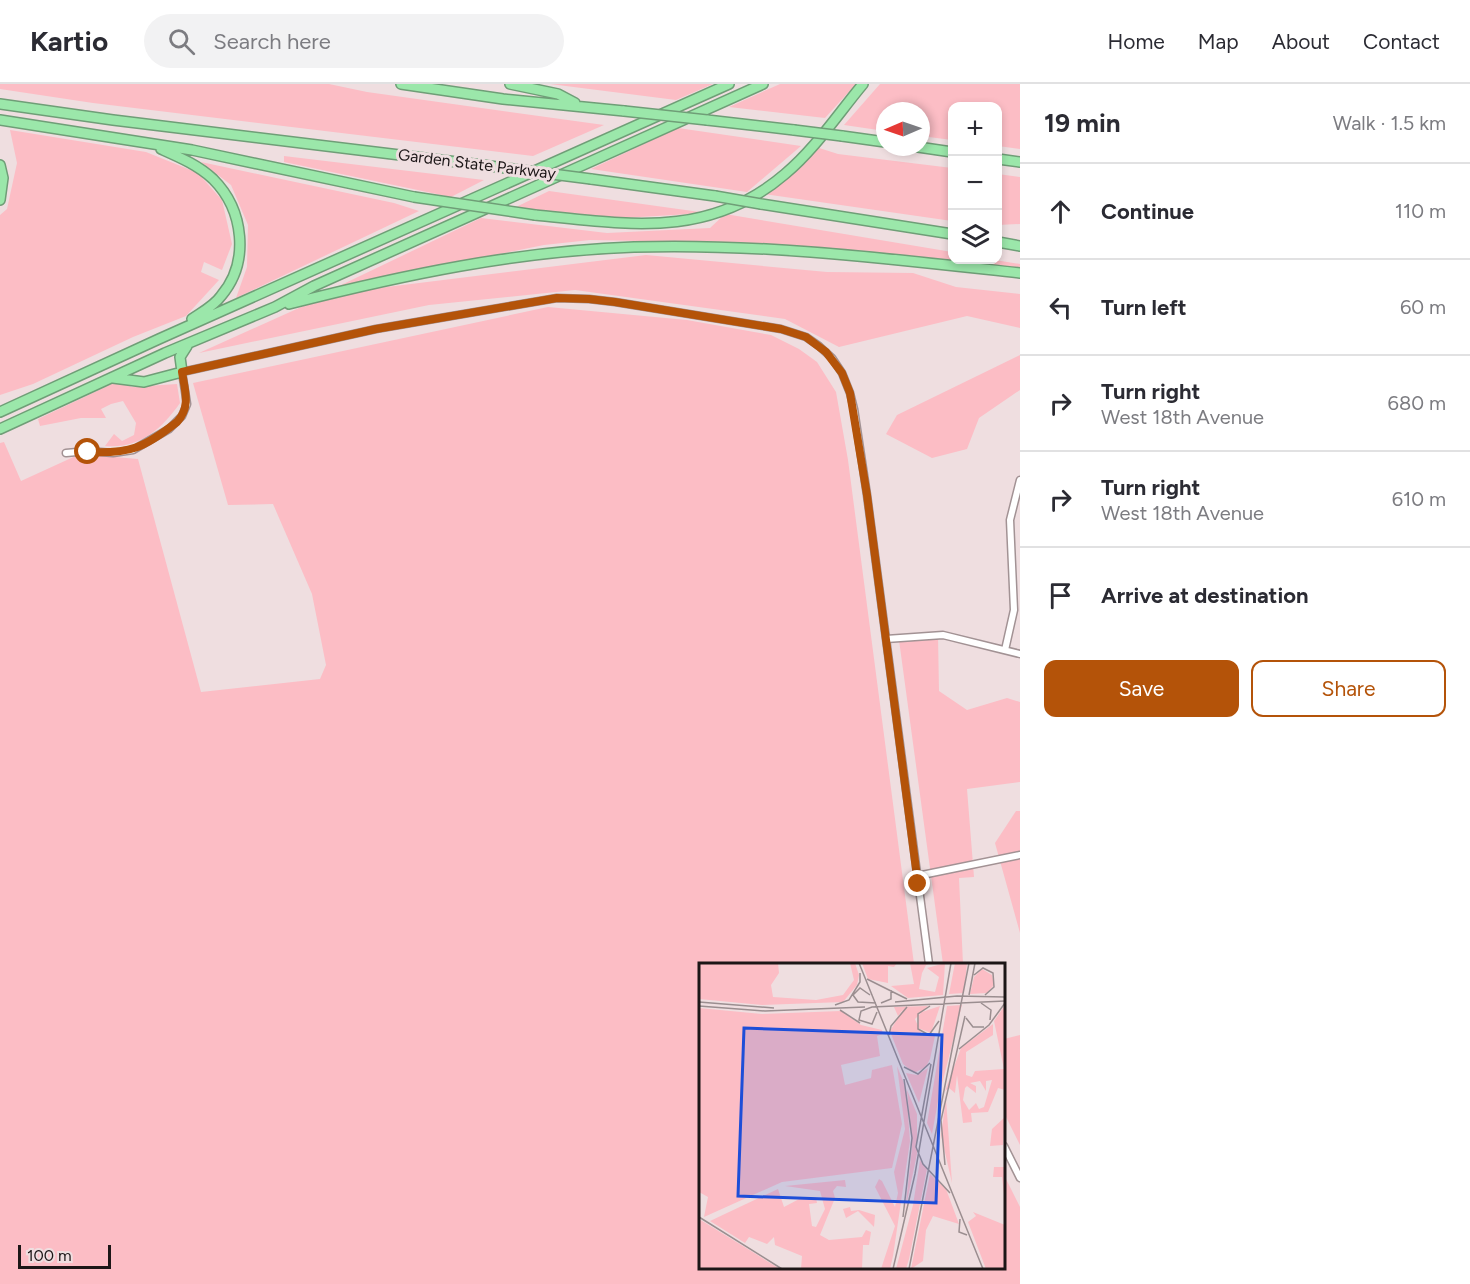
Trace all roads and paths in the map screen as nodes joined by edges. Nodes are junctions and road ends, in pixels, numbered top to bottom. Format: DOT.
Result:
graph roads {
  1 [pos="401,84"];
  2 [pos="510,84"];
  3 [pos="729,84"];
  4 [pos="763,84"];
  5 [pos="863,84"];
  6 [pos="0,104"];
  7 [pos="579,106"];
  8 [pos="0,120"];
  9 [pos="876,141"];
  10 [pos="147,144"];
  11 [pos="930,149"];
  12 [pos="948,151"];
  13 [pos="1002,160"];
  14 [pos="1020,162"];
  15 [pos="0,165"];
  16 [pos="0,200"];
  17 [pos="948,233"];
  18 [pos="1002,243"];
  19 [pos="1020,246"];
  20 [pos="1020,273"];
  21 [pos="275,307"];
  22 [pos="159,339"];
  23 [pos="189,345"];
  24 [pos="182,372"];
  25 [pos="113,378"];
  26 [pos="20,403"];
  27 [pos="0,405"];
  28 [pos="0,412"];
  29 [pos="2,429"];
  30 [pos="66,453"];
  31 [pos="1020,480"];
  32 [pos="886,639"];
  33 [pos="1005,650"];
  34 [pos="1020,654"];
  35 [pos="1020,855"];
  36 [pos="917,876"];
  37 [pos="929,963"];
  38 [pos="1005,1148"];
  39 [pos="1020,1178"];
  1 -- 7 [label="highway"];
  2 -- 7 [label="highway"];
  3 -- 22 [label="highway"];
  4 -- 21 [label="highway"];
  5 -- 10 [label="highway, bridge"];
  6 -- 17 [label="highway, Garden State Parkway, bridge"];
  7 -- 9 [label="highway, bridge"];
  8 -- 10 [label="highway"];
  10 -- 22 [label="highway"];
  11 -- 12 [label="highway"];
  13 -- 14 [label="highway"];
  15 -- 16 [label="highway"];
  18 -- 19 [label="highway"];
  20 -- 21 [label="highway"];
  21 -- 23 [label="highway"];
  22 -- 26 [label="highway"];
  23 -- 24 [label="highway"];
  23 -- 25 [label="highway"];
  24 -- 25 [label="highway"];
  24 -- 30 [label="street"];
  24 -- 32 [label="street"];
  25 -- 29 [label="highway"];
  26 -- 27 [label="highway"];
  26 -- 28 [label="highway"];
  31 -- 33 [label="street"];
  32 -- 33 [label="street"];
  32 -- 36 [label="street"];
  33 -- 34 [label="street"];
  35 -- 36 [label="street"];
  36 -- 37 [label="street"];
  38 -- 39 [label="street"];
}
